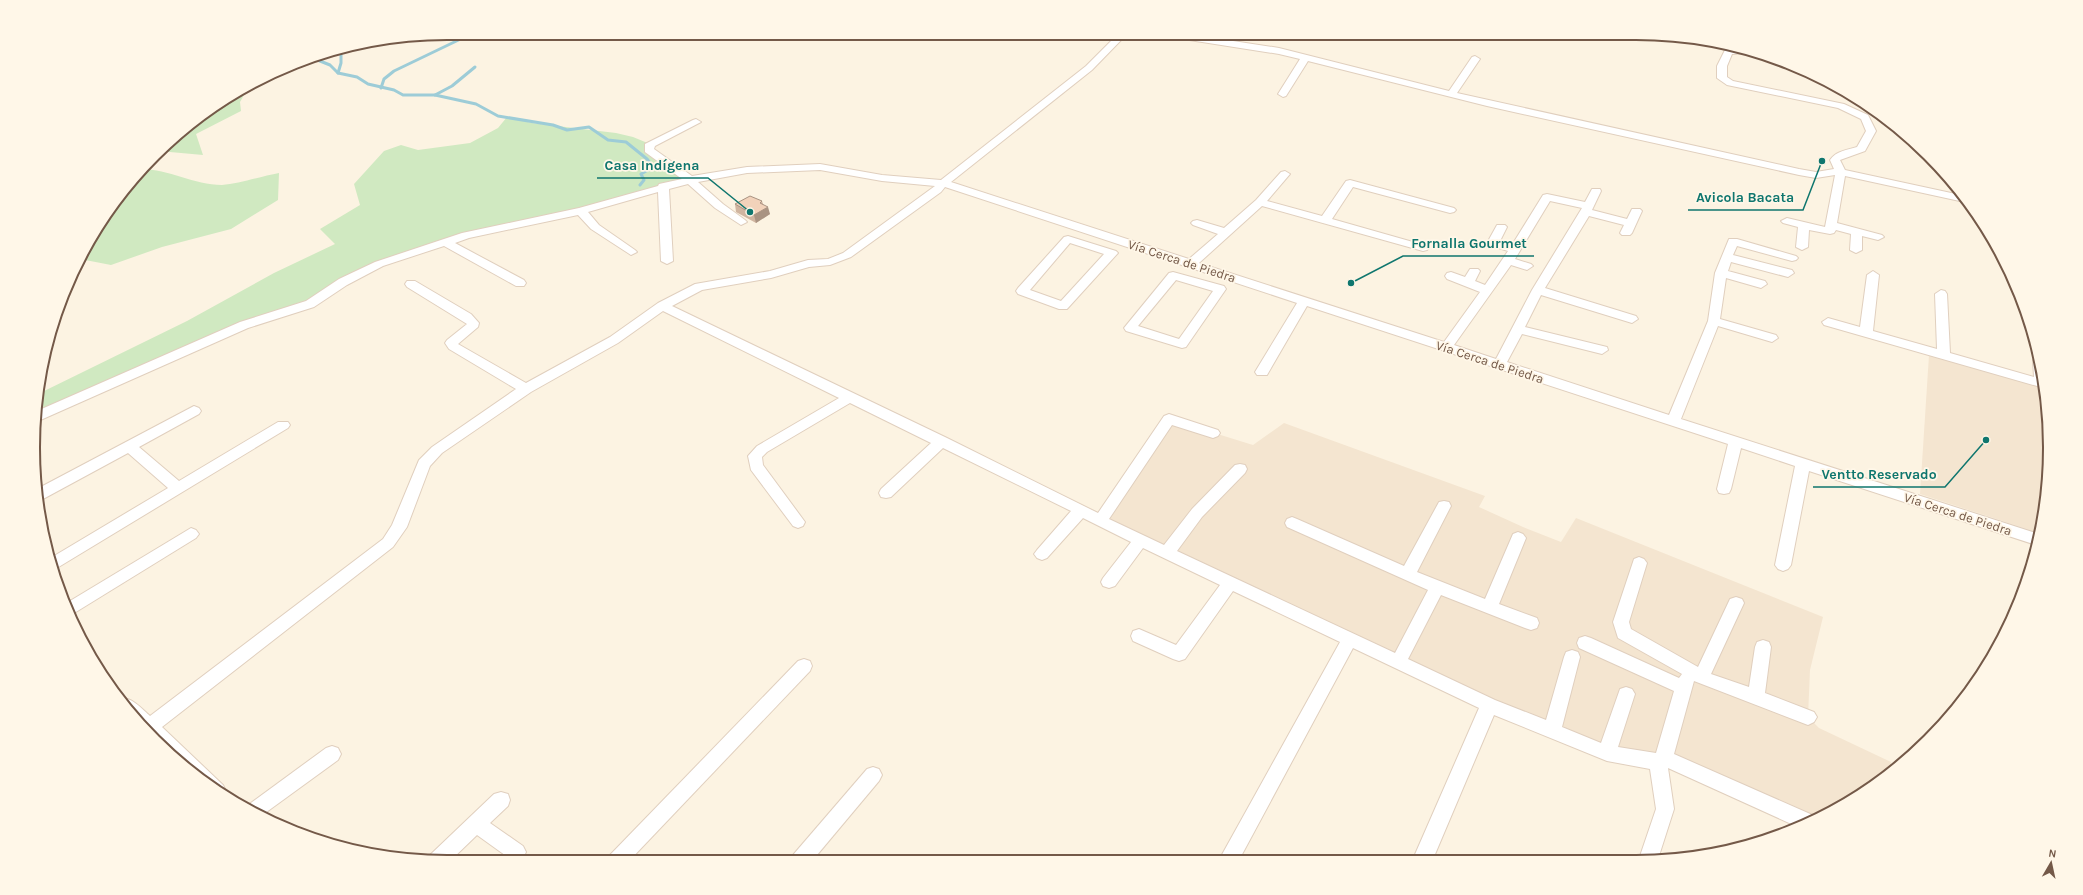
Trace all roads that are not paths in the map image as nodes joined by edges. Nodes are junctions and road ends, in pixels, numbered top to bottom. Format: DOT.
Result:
graph roads {
  1 [pos="1117,40"];
  2 [pos="1212,40"];
  3 [pos="1730,51"];
  4 [pos="1306,57"];
  5 [pos="1475,59"];
  6 [pos="1283,94"];
  7 [pos="1451,94"];
  8 [pos="696,122"];
  9 [pos="1841,172"];
  10 [pos="1285,174"];
  11 [pos="690,180"];
  12 [pos="943,184"];
  13 [pos="663,186"];
  14 [pos="1596,191"];
  15 [pos="1958,198"];
  16 [pos="1260,202"];
  17 [pos="1587,209"];
  18 [pos="1450,210"];
  19 [pos="580,211"];
  20 [pos="1636,211"];
  21 [pos="1326,219"];
  22 [pos="1787,221"];
  23 [pos="741,222"];
  24 [pos="1197,223"];
  25 [pos="1804,225"];
  26 [pos="1831,225"];
  27 [pos="1502,227"];
  28 [pos="1857,232"];
  29 [pos="1226,233"];
  30 [pos="1099,234"];
  31 [pos="1878,237"];
  32 [pos="445,242"];
  33 [pos="1089,246"];
  34 [pos="1802,247"];
  35 [pos="1422,248"];
  36 [pos="1515,249"];
  37 [pos="1856,250"];
  38 [pos="631,252"];
  39 [pos="1726,257"];
  40 [pos="1792,258"];
  41 [pos="667,261"];
  42 [pos="1508,261"];
  43 [pos="1191,264"];
  44 [pos="1527,266"];
  45 [pos="1474,271"];
  46 [pos="1218,273"];
  47 [pos="1721,273"];
  48 [pos="1788,273"];
  49 [pos="1872,275"];
  50 [pos="1451,276"];
  51 [pos="1468,282"];
  52 [pos="520,283"];
  53 [pos="411,284"];
  54 [pos="1761,284"];
  55 [pos="1209,285"];
  56 [pos="1487,290"];
  57 [pos="1538,290"];
  58 [pos="1942,294"];
  59 [pos="1304,301"];
  60 [pos="662,306"];
  61 [pos="1632,319"];
  62 [pos="1714,320"];
  63 [pos="1828,322"];
  64 [pos="1519,329"];
  65 [pos="1866,333"];
  66 [pos="1772,338"];
  67 [pos="1446,348"];
  68 [pos="1602,350"];
  69 [pos="1944,355"];
  70 [pos="1499,365"];
  71 [pos="1262,372"];
  72 [pos="2038,382"];
  73 [pos="526,389"];
  74 [pos="850,397"];
  75 [pos="194,411"];
  76 [pos="41,415"];
  77 [pos="1673,422"];
  78 [pos="283,425"];
  79 [pos="1213,433"];
  80 [pos="942,441"];
  81 [pos="1736,442"];
  82 [pos="129,446"];
  83 [pos="1802,464"];
  84 [pos="1240,469"];
  85 [pos="177,488"];
  86 [pos="1724,489"];
  87 [pos="42,493"];
  88 [pos="886,493"];
  89 [pos="1444,506"];
  90 [pos="1081,510"];
  91 [pos="1100,521"];
  92 [pos="798,522"];
  93 [pos="1292,524"];
  94 [pos="191,534"];
  95 [pos="1518,538"];
  96 [pos="2032,538"];
  97 [pos="1141,540"];
  98 [pos="1167,552"];
  99 [pos="1042,554"];
  100 [pos="57,562"];
  101 [pos="1639,563"];
  102 [pos="1783,565"];
  103 [pos="1408,574"];
  104 [pos="1109,582"];
  105 [pos="1230,582"];
  106 [pos="1437,587"];
  107 [pos="1736,603"];
  108 [pos="73,607"];
  109 [pos="1490,607"];
  110 [pos="1531,623"];
  111 [pos="1139,636"];
  112 [pos="1349,640"];
  113 [pos="1585,643"];
  114 [pos="1763,647"];
  115 [pos="1572,657"];
  116 [pos="1398,663"];
  117 [pos="804,666"];
  118 [pos="1691,679"];
  119 [pos="1626,694"];
  120 [pos="1756,696"];
  121 [pos="1488,705"];
  122 [pos="1808,717"];
  123 [pos="150,726"];
  124 [pos="1552,732"];
  125 [pos="177,752"];
  126 [pos="1607,753"];
  127 [pos="332,754"];
  128 [pos="1661,760"];
  129 [pos="873,775"];
  130 [pos="501,800"];
  131 [pos="258,808"];
  132 [pos="1801,819"];
  133 [pos="477,824"];
  134 [pos="516,852"];
  135 [pos="1649,854"];
  136 [pos="444,855"];
  137 [pos="623,855"];
  138 [pos="805,855"];
  139 [pos="1232,855"];
  140 [pos="1425,855"];
  1 -- 12 [label="street"];
  2 -- 4 [label="street"];
  3 -- 9 [label="street"];
  4 -- 6 [label="street"];
  4 -- 7 [label="street"];
  5 -- 7 [label="street"];
  7 -- 9 [label="street"];
  8 -- 11 [label="street"];
  9 -- 15 [label="street"];
  9 -- 26 [label="street"];
  10 -- 16 [label="street"];
  11 -- 12 [label="street, Vía Cerca de Piedra"];
  11 -- 13 [label="street, Vía Cerca de Piedra"];
  11 -- 23 [label="street"];
  12 -- 30 [label="street, Vía Cerca de Piedra"];
  12 -- 60 [label="street"];
  13 -- 19 [label="street, Vía Cerca de Piedra"];
  13 -- 41 [label="street"];
  14 -- 17 [label="street"];
  16 -- 21 [label="street"];
  16 -- 29 [label="street"];
  17 -- 20 [label="street"];
  17 -- 36 [label="street"];
  17 -- 57 [label="street"];
  18 -- 21 [label="street"];
  19 -- 32 [label="street, Vía Cerca de Piedra"];
  19 -- 38 [label="street"];
  21 -- 35 [label="street"];
  22 -- 25 [label="street"];
  24 -- 29 [label="street"];
  25 -- 26 [label="street"];
  25 -- 34 [label="street"];
  26 -- 28 [label="street"];
  27 -- 36 [label="street"];
  28 -- 31 [label="street"];
  28 -- 37 [label="street"];
  29 -- 43 [label="street"];
  30 -- 33 [label="street"];
  30 -- 43 [label="street, Vía Cerca de Piedra"];
  32 -- 52 [label="street"];
  32 -- 76 [label="street, Vía Cerca de Piedra"];
  33 -- 33 [label="street"];
  36 -- 42 [label="street"];
  39 -- 40 [label="street"];
  39 -- 47 [label="street"];
  39 -- 48 [label="street"];
  42 -- 44 [label="street"];
  42 -- 56 [label="street"];
  43 -- 46 [label="street, Vía Cerca de Piedra"];
  45 -- 51 [label="street"];
  46 -- 55 [label="street"];
  46 -- 59 [label="street, Vía Cerca de Piedra"];
  47 -- 54 [label="street"];
  47 -- 62 [label="street"];
  49 -- 65 [label="street"];
  50 -- 51 [label="street"];
  51 -- 56 [label="street"];
  53 -- 73 [label="street"];
  55 -- 55 [label="street"];
  56 -- 67 [label="street"];
  57 -- 61 [label="street"];
  57 -- 64 [label="street"];
  58 -- 69 [label="street"];
  59 -- 67 [label="street, Vía Cerca de Piedra"];
  59 -- 71 [label="street"];
  60 -- 73 [label="street"];
  60 -- 74 [label="street"];
  62 -- 66 [label="street"];
  62 -- 77 [label="street"];
  63 -- 65 [label="street"];
  64 -- 68 [label="street"];
  64 -- 70 [label="street"];
  65 -- 69 [label="street"];
  67 -- 70 [label="street, Vía Cerca de Piedra"];
  69 -- 72 [label="street"];
  70 -- 77 [label="street, Vía Cerca de Piedra"];
  73 -- 123 [label="street"];
  74 -- 80 [label="street"];
  74 -- 92 [label="street"];
  75 -- 82 [label="street"];
  77 -- 81 [label="street, Vía Cerca de Piedra"];
  78 -- 85 [label="street"];
  79 -- 91 [label="street"];
  80 -- 88 [label="street"];
  80 -- 90 [label="street"];
  81 -- 83 [label="street, Vía Cerca de Piedra"];
  81 -- 86 [label="street"];
  82 -- 85 [label="street"];
  82 -- 87 [label="street"];
  83 -- 96 [label="street, Vía Cerca de Piedra"];
  83 -- 102 [label="street"];
  84 -- 98 [label="street"];
  85 -- 100 [label="street"];
  89 -- 103 [label="street"];
  90 -- 91 [label="street"];
  90 -- 99 [label="street"];
  91 -- 97 [label="street"];
  93 -- 103 [label="street"];
  94 -- 108 [label="street"];
  95 -- 109 [label="street"];
  97 -- 98 [label="street"];
  97 -- 104 [label="street"];
  98 -- 105 [label="street"];
  101 -- 118 [label="street"];
  103 -- 106 [label="street"];
  105 -- 111 [label="street"];
  105 -- 112 [label="street"];
  106 -- 109 [label="street"];
  106 -- 116 [label="street"];
  107 -- 118 [label="street"];
  109 -- 110 [label="street"];
  112 -- 116 [label="street"];
  112 -- 139 [label="street"];
  113 -- 118 [label="street"];
  114 -- 120 [label="street"];
  115 -- 124 [label="street"];
  116 -- 121 [label="street"];
  117 -- 137 [label="street"];
  118 -- 120 [label="street"];
  118 -- 128 [label="street"];
  119 -- 126 [label="street"];
  120 -- 122 [label="street"];
  121 -- 124 [label="street"];
  121 -- 140 [label="street"];
  123 -- 125 [label="street"];
  124 -- 126 [label="street"];
  126 -- 128 [label="street"];
  127 -- 131 [label="street"];
  128 -- 132 [label="street"];
  128 -- 135 [label="street"];
  129 -- 138 [label="street"];
  130 -- 133 [label="street"];
  133 -- 134 [label="street"];
  133 -- 136 [label="street"];
}
